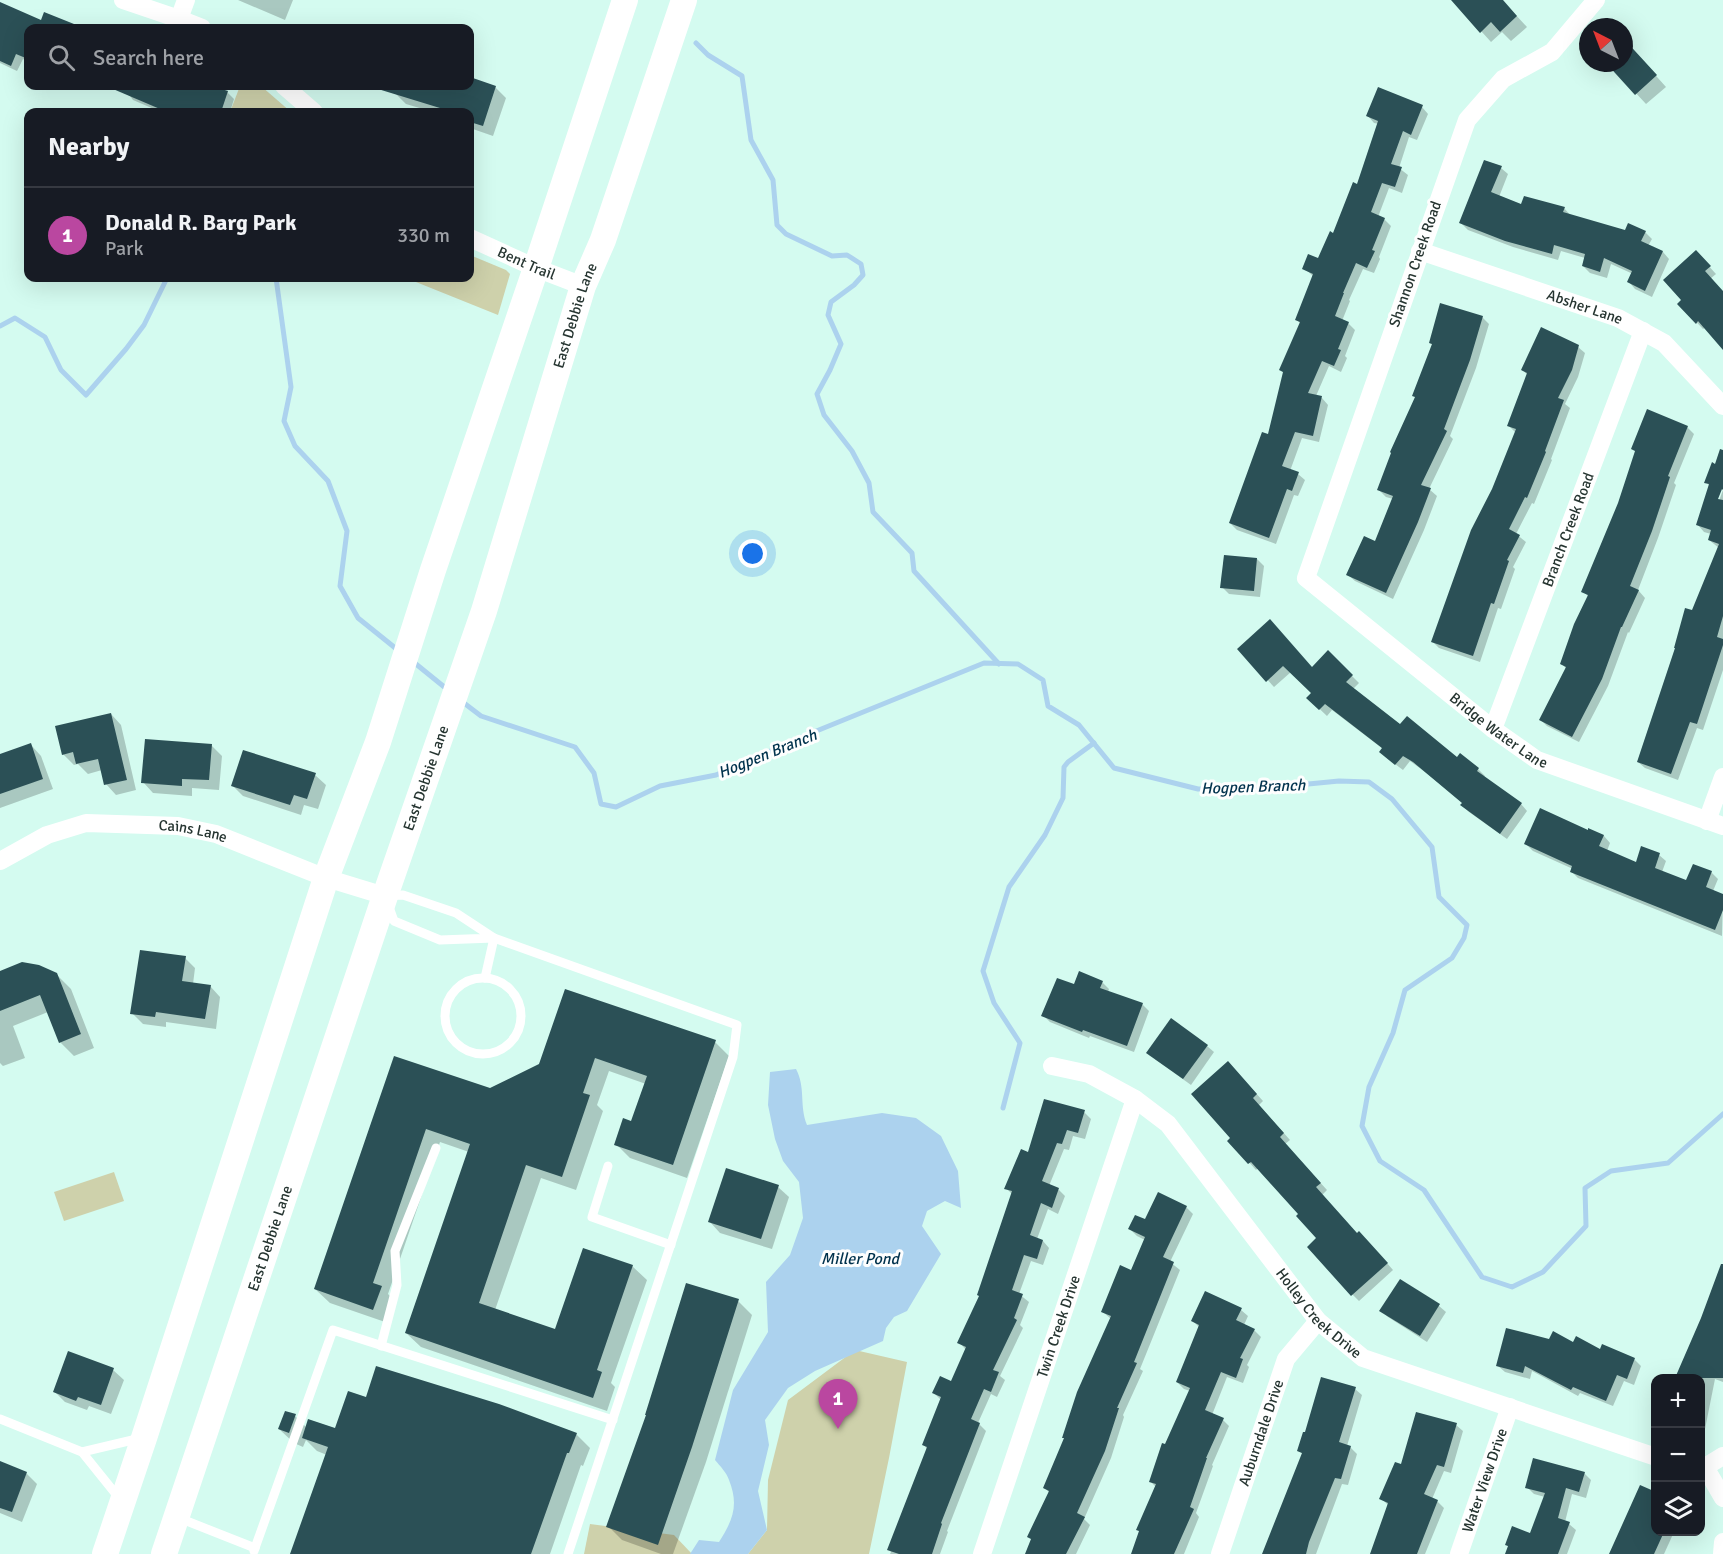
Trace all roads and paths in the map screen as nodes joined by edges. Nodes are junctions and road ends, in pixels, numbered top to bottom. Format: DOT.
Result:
graph roads {
  1 [pos="123,0"];
  2 [pos="186,0"];
  3 [pos="625,0"];
  4 [pos="684,0"];
  5 [pos="1596,0"];
  6 [pos="179,19"];
  7 [pos="192,24"];
  8 [pos="289,90"];
  9 [pos="309,108"];
  10 [pos="474,240"];
  11 [pos="1419,251"];
  12 [pos="536,268"];
  13 [pos="583,286"];
  14 [pos="1643,331"];
  15 [pos="1723,406"];
  16 [pos="1306,578"];
  17 [pos="1493,729"];
  18 [pos="1723,777"];
  19 [pos="1715,824"];
  20 [pos="0,861"];
  21 [pos="326,878"];
  22 [pos="385,896"];
  23 [pos="494,938"];
  24 [pos="485,978"];
  25 [pos="1052,1066"];
  26 [pos="1135,1100"];
  27 [pos="436,1148"];
  28 [pos="608,1166"];
  29 [pos="671,1245"];
  30 [pos="1318,1321"];
  31 [pos="381,1346"];
  32 [pos="1510,1407"];
  33 [pos="0,1419"];
  34 [pos="613,1420"];
  35 [pos="144,1438"];
  36 [pos="82,1452"];
  37 [pos="1651,1455"];
  38 [pos="1723,1456"];
  39 [pos="1705,1466"];
  40 [pos="1705,1470"];
  41 [pos="1723,1498"];
  42 [pos="122,1503"];
  43 [pos="176,1517"];
  44 [pos="1723,1542"];
  45 [pos="254,1551"];
  46 [pos="105,1554"];
  47 [pos="164,1554"];
  48 [pos="568,1554"];
  49 [pos="982,1554"];
  50 [pos="1220,1554"];
  51 [pos="1460,1554"];
  52 [pos="1722,1554"];
  1 -- 6 [label="street"];
  2 -- 6 [label="street"];
  3 -- 12 [label="main road"];
  4 -- 13 [label="main road, East Debbie Lane"];
  5 -- 11 [label="street, Shannon Creek Road"];
  6 -- 7 [label="street"];
  8 -- 9 [label="street"];
  10 -- 12 [label="street, Bent Trail"];
  11 -- 14 [label="street, Absher Lane"];
  11 -- 16 [label="street, Shannon Creek Road"];
  12 -- 13 [label="street, Bent Trail"];
  12 -- 21 [label="main road"];
  13 -- 22 [label="main road, East Debbie Lane"];
  14 -- 15 [label="street, Absher Lane"];
  14 -- 17 [label="street, Branch Creek Road"];
  16 -- 17 [label="street, Bridge Water Lane"];
  17 -- 19 [label="street, Bridge Water Lane"];
  18 -- 19 [label="street"];
  20 -- 21 [label="street, Cains Lane"];
  21 -- 22 [label="street, Cains Lane"];
  21 -- 35 [label="main road"];
  22 -- 23 [label="lane"];
  22 -- 23 [label="lane"];
  22 -- 43 [label="main road, East Debbie Lane"];
  23 -- 24 [label="lane"];
  23 -- 29 [label="lane"];
  24 -- 24 [label="lane"];
  25 -- 26 [label="street, Holley Creek Drive"];
  26 -- 30 [label="street, Holley Creek Drive"];
  26 -- 49 [label="street, Twin Creek Drive"];
  27 -- 31 [label="lane"];
  28 -- 29 [label="lane"];
  29 -- 34 [label="lane"];
  30 -- 32 [label="street, Holley Creek Drive"];
  30 -- 50 [label="street, Auburndale Drive"];
  31 -- 34 [label="lane"];
  31 -- 45 [label="lane"];
  32 -- 37 [label="street, Holley Creek Drive"];
  32 -- 51 [label="street, Water View Drive"];
  33 -- 36 [label="lane"];
  34 -- 48 [label="lane"];
  35 -- 36 [label="lane"];
  35 -- 42 [label="main road"];
  36 -- 42 [label="lane"];
  38 -- 39 [label="street"];
  40 -- 41 [label="street"];
  42 -- 46 [label="main road"];
  43 -- 45 [label="lane"];
  43 -- 47 [label="main road, East Debbie Lane"];
  44 -- 52 [label="street"];
}
